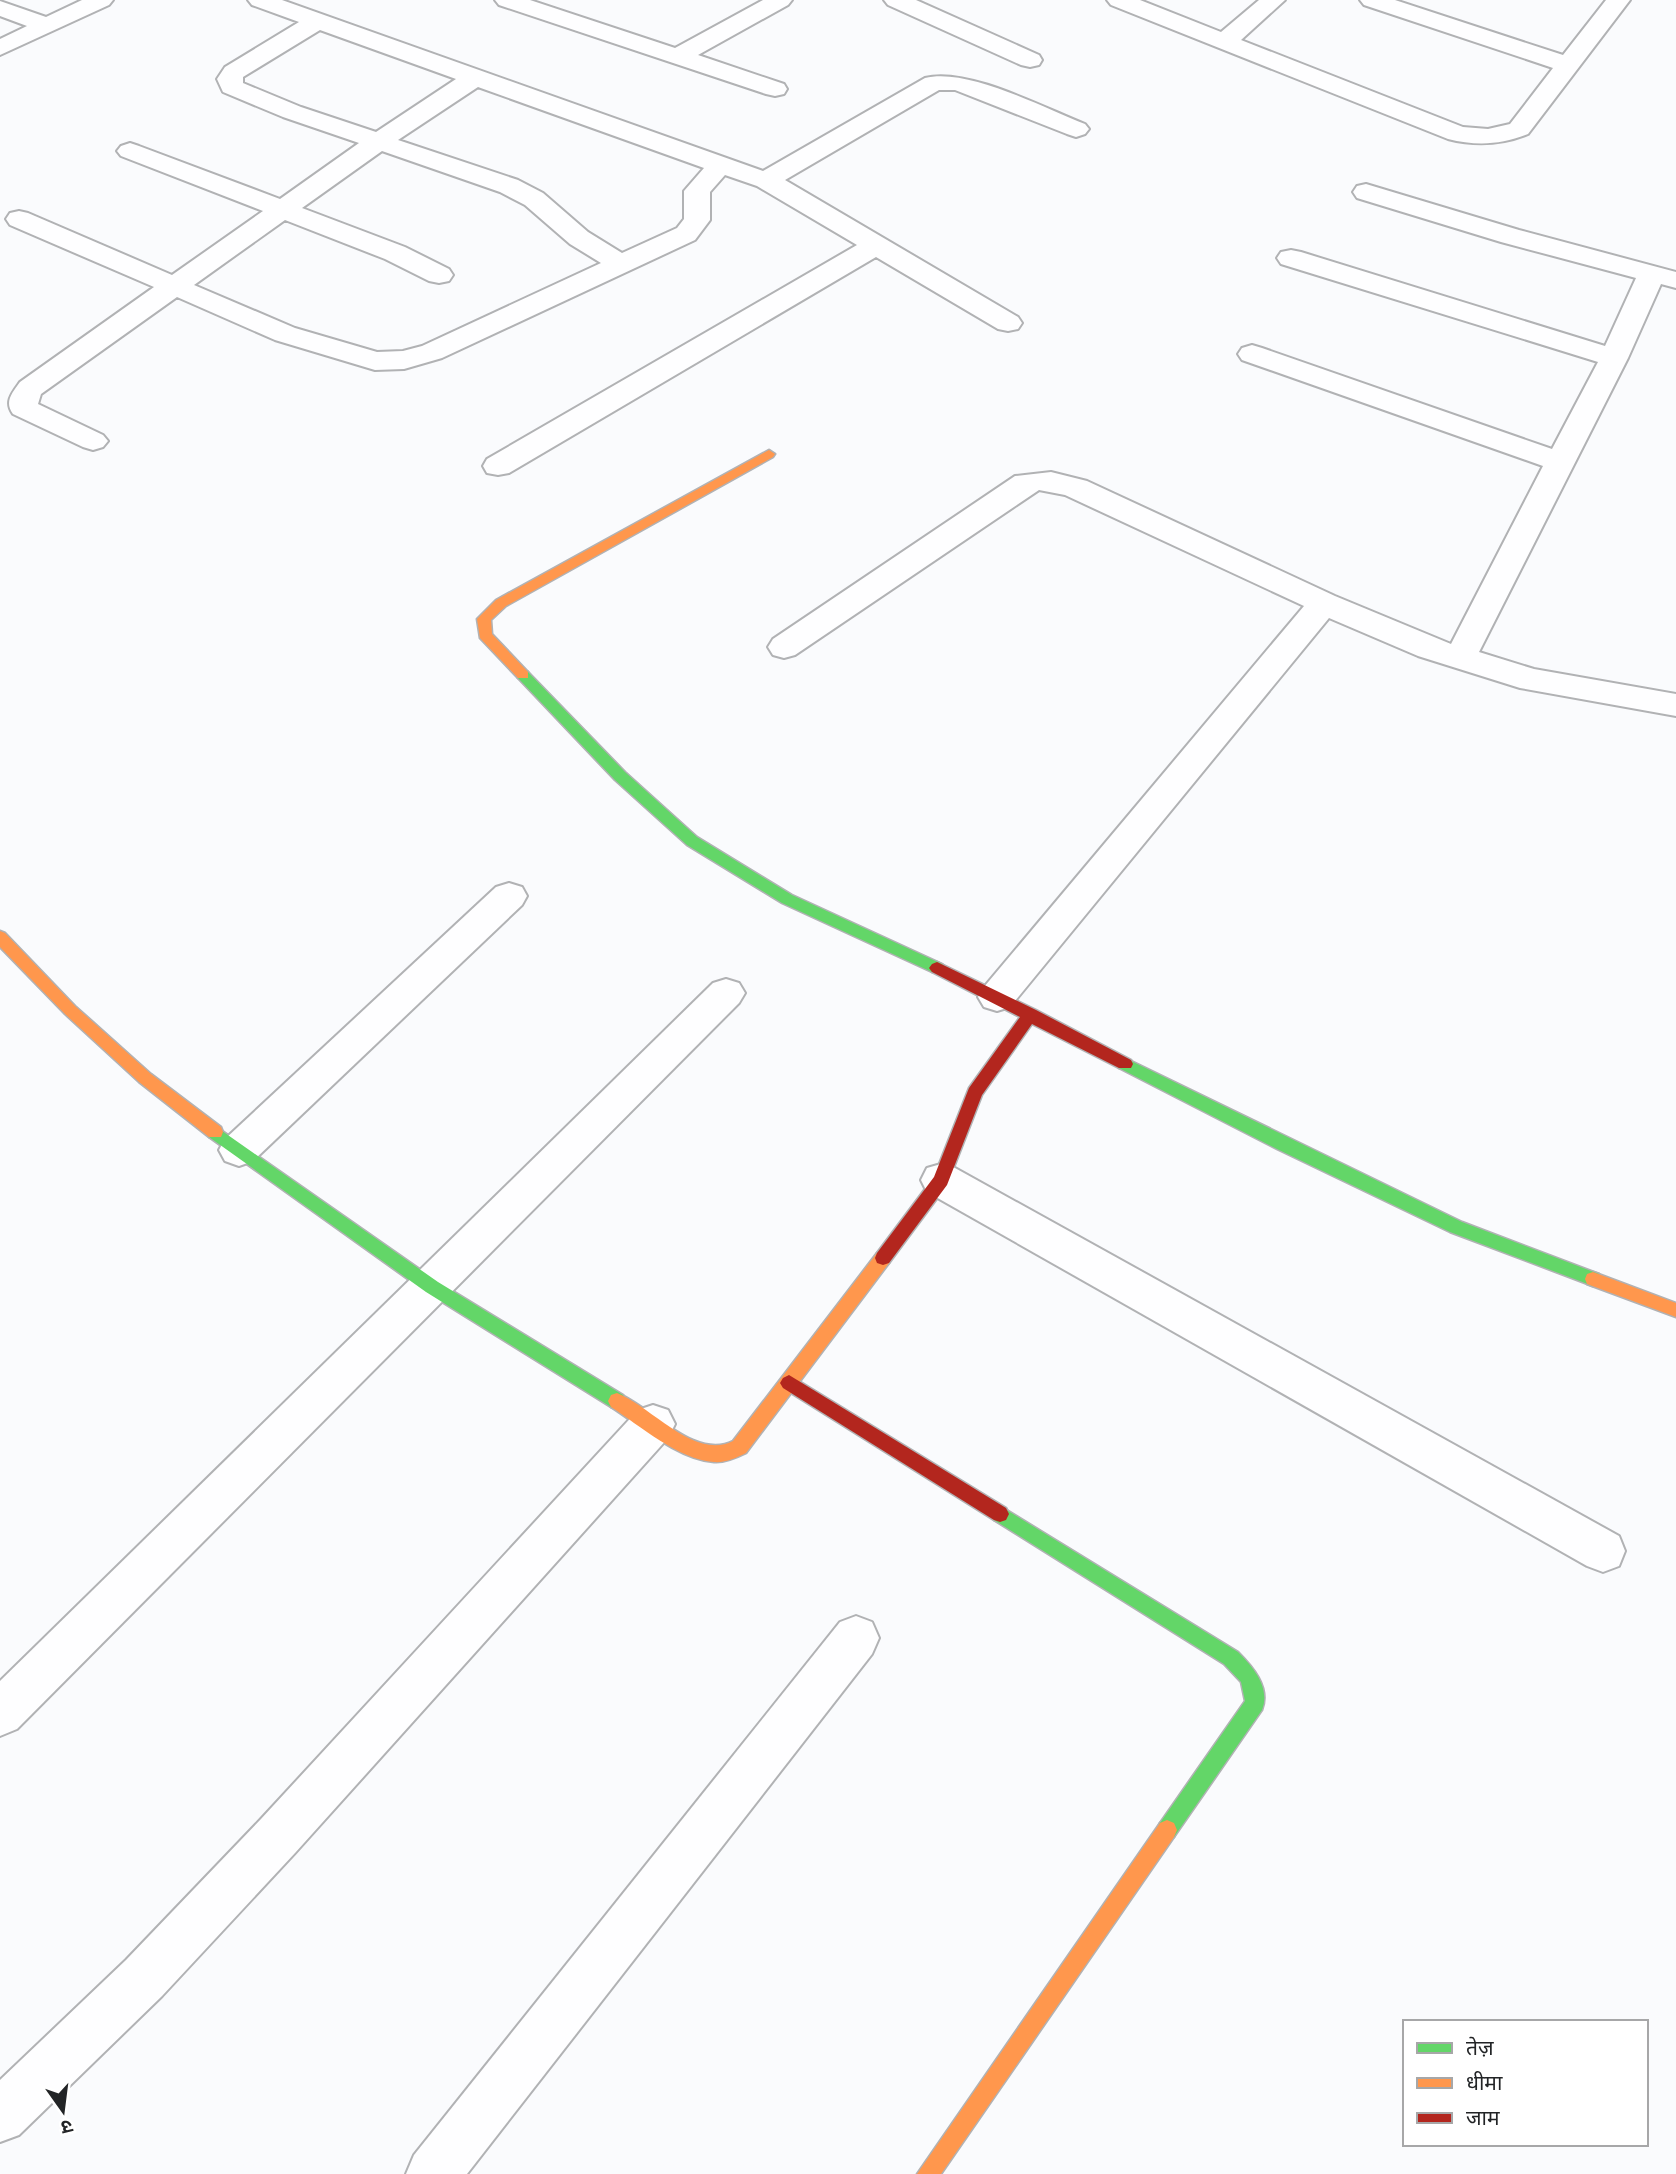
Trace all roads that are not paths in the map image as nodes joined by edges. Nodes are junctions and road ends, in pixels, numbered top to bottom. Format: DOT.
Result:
graph roads {
  1 [pos="101,0"];
  2 [pos="260,0"];
  3 [pos="507,0"];
  4 [pos="780,0"];
  5 [pos="896,0"];
  6 [pos="1119,0"];
  7 [pos="1273,0"];
  8 [pos="1372,0"];
  9 [pos="1618,0"];
  10 [pos="0,8"];
  11 [pos="317,21"];
  12 [pos="49,26"];
  13 [pos="1225,41"];
  14 [pos="0,48"];
  15 [pos="677,57"];
  16 [pos="1030,60"];
  17 [pos="1569,65"];
  18 [pos="475,78"];
  19 [pos="775,89"];
  20 [pos="1076,129"];
  21 [pos="378,142"];
  22 [pos="130,151"];
  23 [pos="721,164"];
  24 [pos="766,180"];
  25 [pos="1366,192"];
  26 [pos="283,210"];
  27 [pos="19,219"];
  28 [pos="877,245"];
  29 [pos="1291,258"];
  30 [pos="620,264"];
  31 [pos="439,275"];
  32 [pos="1663,278"];
  33 [pos="174,286"];
  34 [pos="1008,323"];
  35 [pos="1252,354"];
  36 [pos="1614,358"];
  37 [pos="93,441"];
  38 [pos="769,454"];
  39 [pos="1560,462"];
  40 [pos="498,466"];
  41 [pos="1324,603"];
  42 [pos="784,647"];
  43 [pos="1460,658"];
  44 [pos="1676,705"];
  45 [pos="509,895"];
  46 [pos="0,937"];
  47 [pos="726,993"];
  48 [pos="997,997"];
  49 [pos="1031,1014"];
  50 [pos="239,1150"];
  51 [pos="941,1180"];
  52 [pos="432,1287"];
  53 [pos="1676,1310"];
  54 [pos="789,1383"];
  55 [pos="653,1424"];
  56 [pos="1603,1551"];
  57 [pos="856,1638"];
  58 [pos="0,1713"];
  59 [pos="0,2116"];
  60 [pos="433,2174"];
  61 [pos="928,2174"];
  1 -- 12 [label="street"];
  2 -- 11 [label="street"];
  3 -- 15 [label="street"];
  4 -- 15 [label="street"];
  5 -- 16 [label="street"];
  6 -- 13 [label="street"];
  7 -- 13 [label="street"];
  8 -- 17 [label="street"];
  9 -- 17 [label="street"];
  10 -- 12 [label="street"];
  11 -- 18 [label="street"];
  11 -- 21 [label="street"];
  12 -- 14 [label="street"];
  13 -- 17 [label="street"];
  15 -- 19 [label="street"];
  18 -- 21 [label="street"];
  18 -- 23 [label="street"];
  20 -- 24 [label="street"];
  21 -- 26 [label="street"];
  21 -- 30 [label="street"];
  22 -- 26 [label="street"];
  23 -- 24 [label="street"];
  23 -- 30 [label="street"];
  24 -- 28 [label="street"];
  25 -- 32 [label="street"];
  26 -- 31 [label="street"];
  26 -- 33 [label="street"];
  27 -- 33 [label="street"];
  28 -- 34 [label="street"];
  28 -- 40 [label="street"];
  29 -- 36 [label="street"];
  30 -- 33 [label="street"];
  32 -- 36 [label="street"];
  33 -- 37 [label="street"];
  35 -- 39 [label="street"];
  36 -- 39 [label="street"];
  38 -- 48 [label="street"];
  39 -- 43 [label="street"];
  41 -- 42 [label="street"];
  41 -- 43 [label="street"];
  41 -- 48 [label="street"];
  43 -- 44 [label="street"];
  45 -- 50 [label="street"];
  46 -- 50 [label="street"];
  47 -- 52 [label="street"];
  48 -- 49 [label="street"];
  49 -- 51 [label="street"];
  49 -- 53 [label="street"];
  50 -- 52 [label="street"];
  51 -- 54 [label="street"];
  51 -- 56 [label="street"];
  52 -- 55 [label="street"];
  52 -- 58 [label="street"];
  54 -- 55 [label="street"];
  54 -- 61 [label="street"];
  55 -- 59 [label="street"];
  57 -- 60 [label="street"];
}
